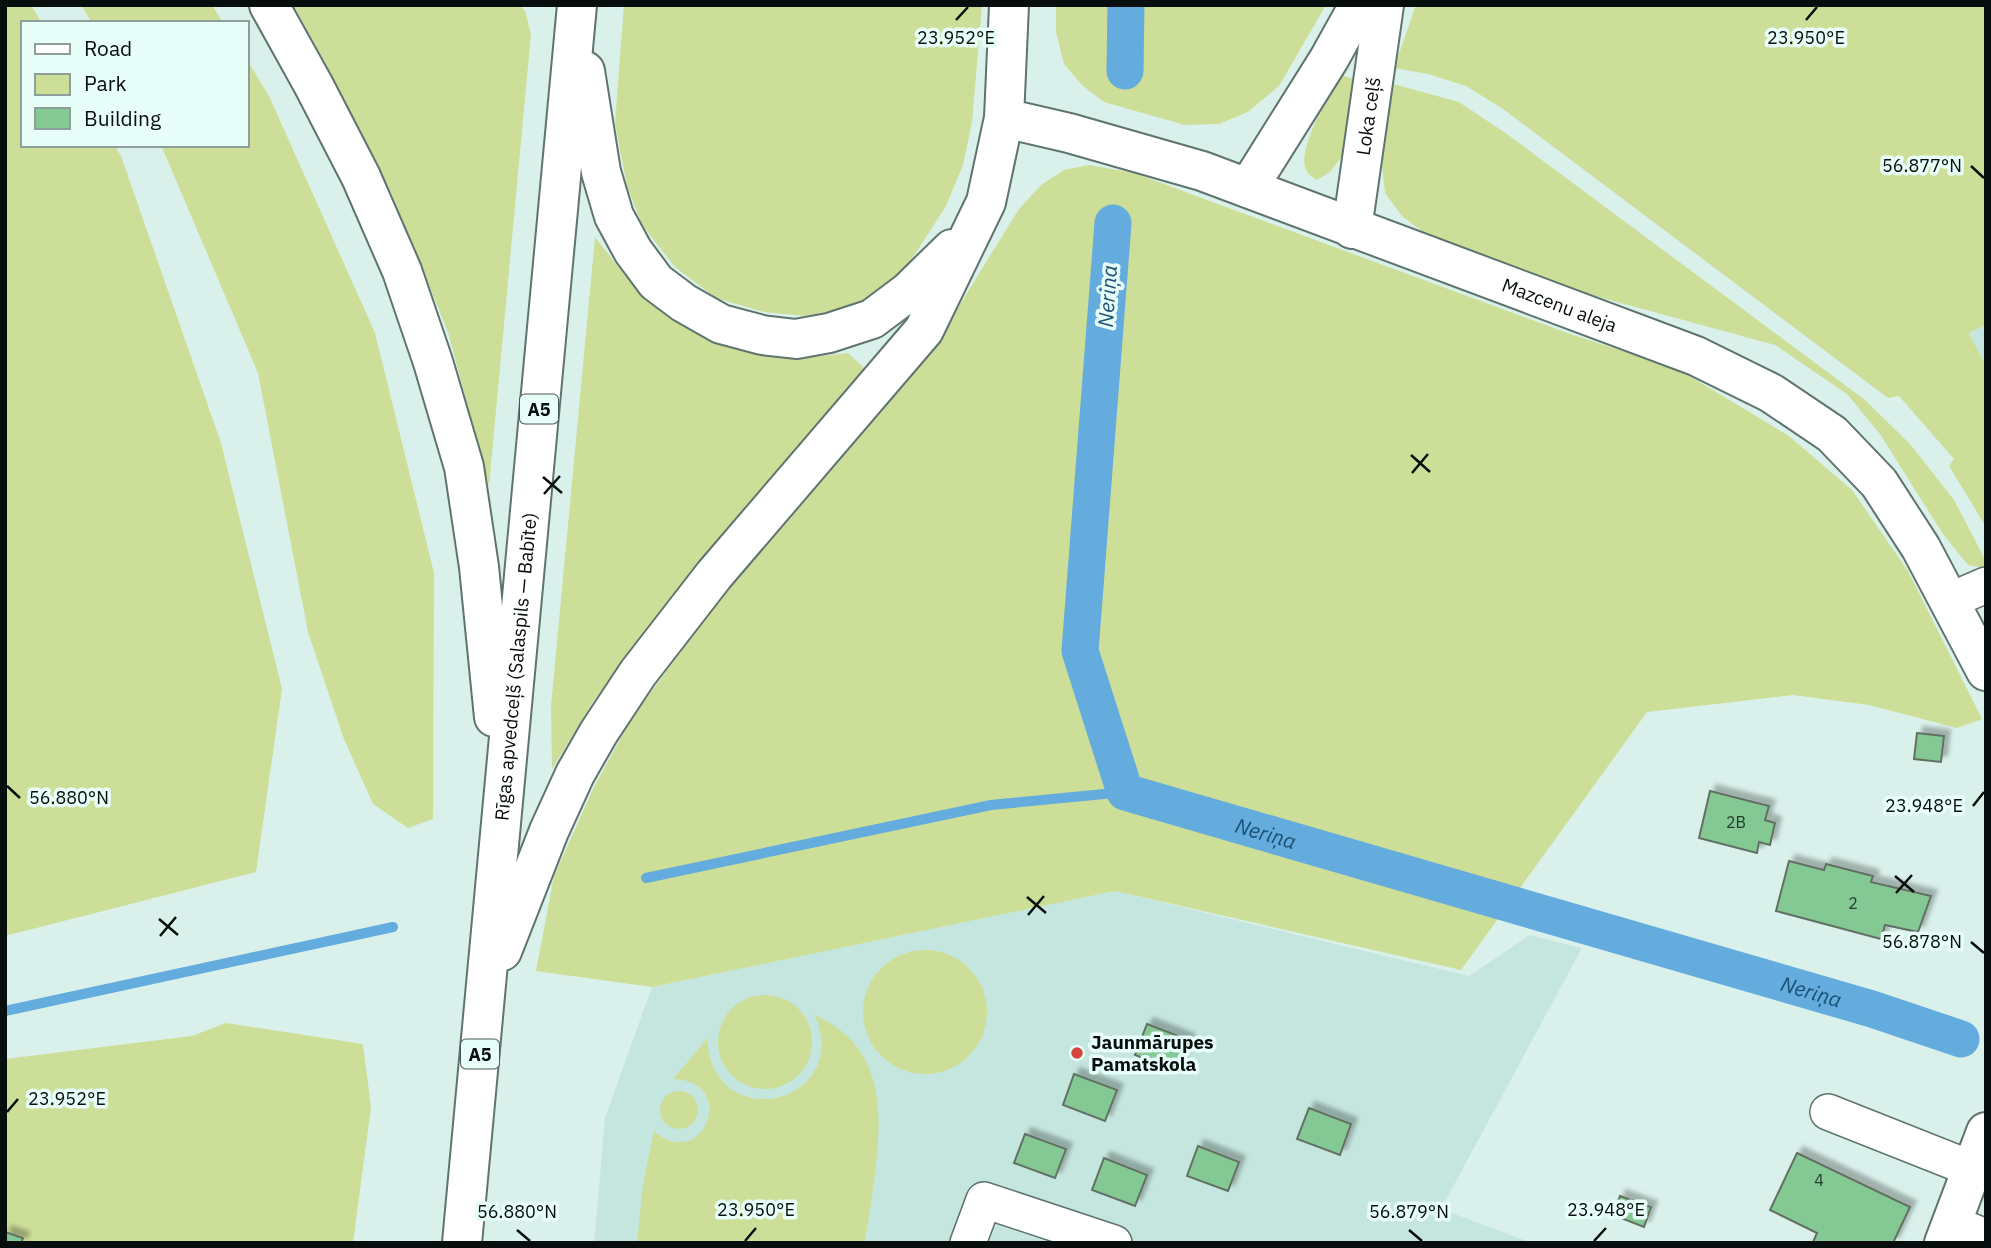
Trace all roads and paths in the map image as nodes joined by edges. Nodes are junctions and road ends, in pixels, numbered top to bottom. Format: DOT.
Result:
graph roads {
  1 [pos="269,5"];
  2 [pos="1009,5"];
  3 [pos="1359,5"];
  4 [pos="1384,5"];
  5 [pos="576,9"];
  6 [pos="1004,118"];
  7 [pos="1248,188"];
  8 [pos="974,228"];
  9 [pos="1352,229"];
  10 [pos="1986,585"];
  11 [pos="1949,601"];
  12 [pos="1986,671"];
  13 [pos="502,806"];
  14 [pos="485,995"];
  15 [pos="1828,1112"];
  16 [pos="1986,1132"];
  17 [pos="1972,1169"];
  18 [pos="1947,1233"];
  19 [pos="1986,1237"];
  20 [pos="463,1243"];
  21 [pos="968,1243"];
  22 [pos="1114,1243"];
  1 -- 13 [label="main road"];
  2 -- 6 [label="main road"];
  3 -- 7 [label="main road"];
  4 -- 9 [label="main road, Loka ceļš"];
  5 -- 8 [label="main road"];
  5 -- 13 [label="main road, Rīgas apvedceļš (Salaspils — Babīte) / A5"];
  6 -- 7 [label="main road, Mazcenu aleja"];
  6 -- 8 [label="main road"];
  7 -- 9 [label="main road, Mazcenu aleja"];
  8 -- 14 [label="main road"];
  9 -- 11 [label="main road, Mazcenu aleja"];
  10 -- 11 [label="lane"];
  11 -- 12 [label="main road, Mazcenu aleja"];
  13 -- 14 [label="main road, Rīgas apvedceļš (Salaspils — Babīte) / A5"];
  14 -- 20 [label="main road, Rīgas apvedceļš (Salaspils — Babīte) / A5"];
  15 -- 17 [label="lane"];
  16 -- 17 [label="main road"];
  17 -- 18 [label="main road"];
  18 -- 19 [label="lane"];
  21 -- 22 [label="lane"];
}
